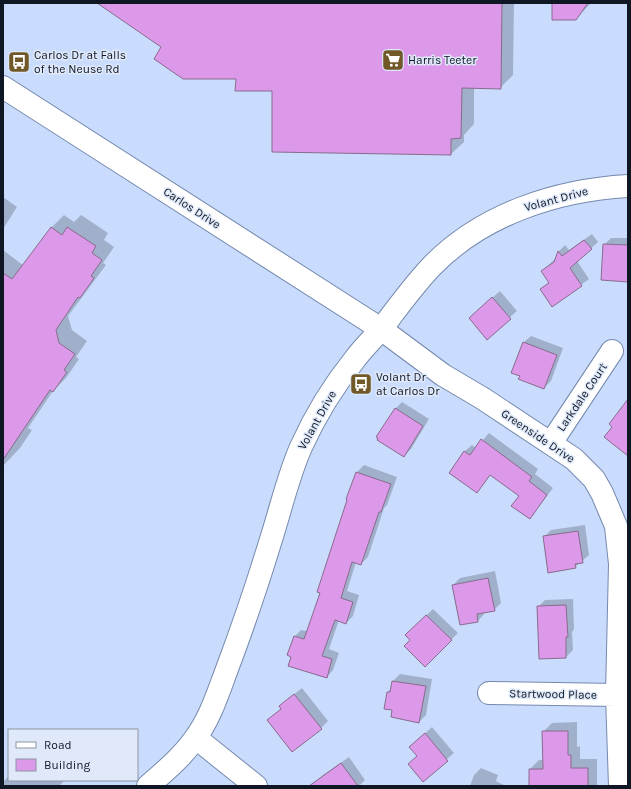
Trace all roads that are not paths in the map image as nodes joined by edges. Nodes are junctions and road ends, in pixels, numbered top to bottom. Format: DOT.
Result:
graph roads {
  1 [pos="3,87"];
  2 [pos="628,186"];
  3 [pos="381,329"];
  4 [pos="612,351"];
  5 [pos="551,443"];
  6 [pos="489,693"];
  7 [pos="617,695"];
  8 [pos="196,738"];
  9 [pos="148,786"];
  10 [pos="256,786"];
  11 [pos="620,786"];
  1 -- 3 [label="street, Carlos Drive"];
  2 -- 3 [label="street, Volant Drive"];
  3 -- 5 [label="street, Greenside Drive"];
  3 -- 8 [label="street, Volant Drive"];
  4 -- 5 [label="street, Larkdale Court"];
  5 -- 7 [label="street, Greenside Drive"];
  6 -- 7 [label="street, Startwood Place"];
  7 -- 11 [label="street, Greenside Drive"];
  8 -- 9 [label="street, Volant Drive"];
  8 -- 10 [label="street"];
}
